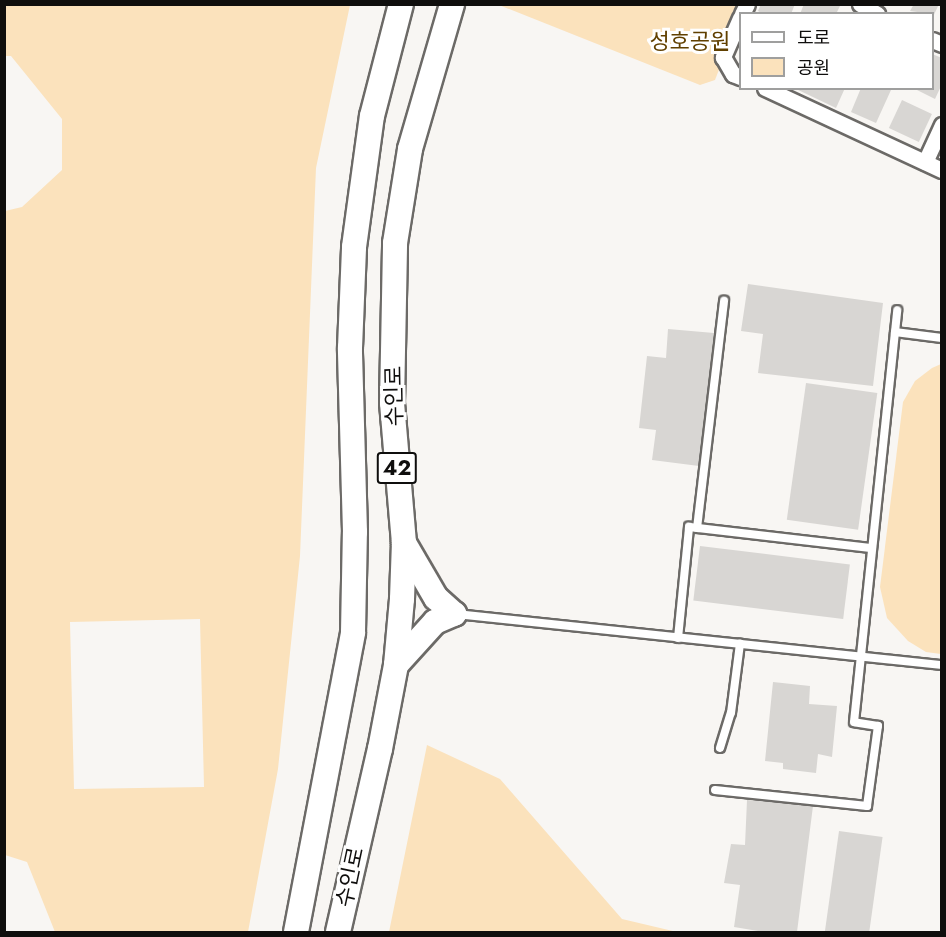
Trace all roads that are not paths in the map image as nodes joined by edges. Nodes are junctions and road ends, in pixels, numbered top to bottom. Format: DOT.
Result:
graph roads {
  1 [pos="401,4"];
  2 [pos="452,4"];
  3 [pos="860,4"];
  4 [pos="874,12"];
  5 [pos="739,22"];
  6 [pos="739,76"];
  7 [pos="769,90"];
  8 [pos="942,125"];
  9 [pos="925,162"];
  10 [pos="942,170"];
  11 [pos="724,301"];
  12 [pos="897,310"];
  13 [pos="895,332"];
  14 [pos="942,338"];
  15 [pos="697,528"];
  16 [pos="404,543"];
  17 [pos="871,548"];
  18 [pos="454,614"];
  19 [pos="678,638"];
  20 [pos="740,644"];
  21 [pos="860,657"];
  22 [pos="396,665"];
  23 [pos="942,665"];
  24 [pos="720,748"];
  25 [pos="716,790"];
  26 [pos="296,933"];
  27 [pos="338,933"];
  1 -- 26 [label="highway, 수인로 / 42"];
  2 -- 16 [label="highway, 수인로 / 42"];
  3 -- 4 [label="street"];
  5 -- 6 [label="street"];
  7 -- 9 [label="street"];
  8 -- 9 [label="street"];
  9 -- 10 [label="street"];
  11 -- 15 [label="lane"];
  12 -- 13 [label="lane"];
  13 -- 14 [label="lane"];
  13 -- 17 [label="lane"];
  15 -- 17 [label="lane"];
  15 -- 19 [label="lane"];
  16 -- 18 [label="highway"];
  16 -- 22 [label="highway, 수인로 / 42"];
  17 -- 21 [label="lane"];
  18 -- 19 [label="lane"];
  18 -- 22 [label="highway"];
  19 -- 20 [label="lane"];
  20 -- 21 [label="lane"];
  20 -- 24 [label="lane"];
  21 -- 23 [label="lane"];
  21 -- 25 [label="lane"];
  22 -- 27 [label="highway, 수인로 / 42"];
}
